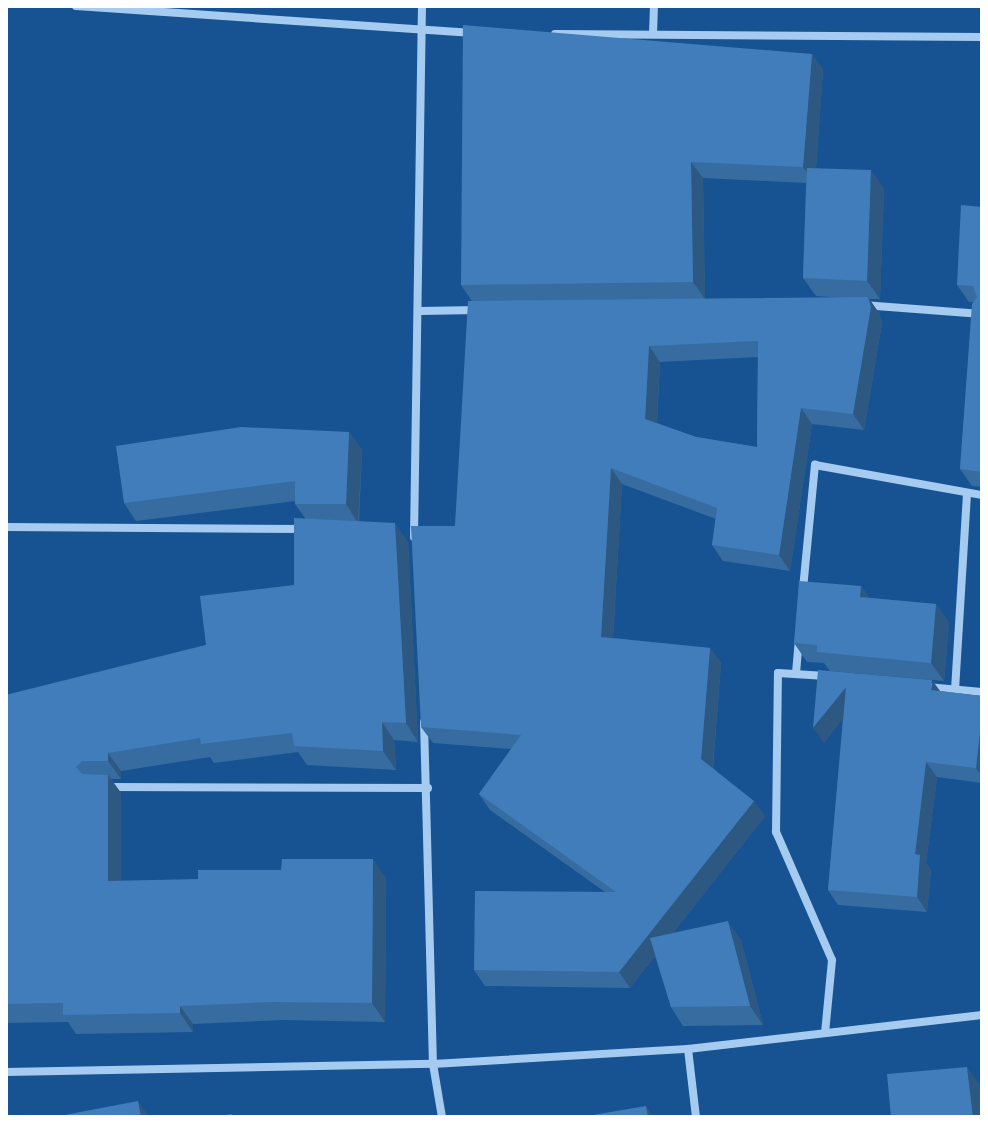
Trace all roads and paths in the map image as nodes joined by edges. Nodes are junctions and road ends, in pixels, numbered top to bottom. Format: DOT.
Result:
graph roads {
  1 [pos="76,6"];
  2 [pos="422,6"];
  3 [pos="654,6"];
  4 [pos="422,33"];
  5 [pos="484,33"];
  6 [pos="545,33"];
  7 [pos="653,34"];
  8 [pos="982,37"];
  9 [pos="851,304"];
  10 [pos="497,309"];
  11 [pos="420,311"];
  12 [pos="982,314"];
  13 [pos="967,493"];
  14 [pos="982,495"];
  15 [pos="6,527"];
  16 [pos="319,529"];
  17 [pos="398,530"];
  18 [pos="414,530"];
  19 [pos="414,545"];
  20 [pos="802,599"];
  21 [pos="800,629"];
  22 [pos="796,673"];
  23 [pos="843,678"];
  24 [pos="907,685"];
  25 [pos="955,690"];
  26 [pos="982,692"];
  27 [pos="424,712"];
  28 [pos="96,786"];
  29 [pos="428,788"];
  30 [pos="982,1015"];
  31 [pos="825,1033"];
  32 [pos="688,1049"];
  33 [pos="433,1064"];
  34 [pos="6,1072"];
  35 [pos="442,1117"];
  36 [pos="696,1117"];
  1 -- 4 [label="street"];
  2 -- 4 [label="street"];
  3 -- 7 [label="street"];
  4 -- 5 [label="street"];
  4 -- 11 [label="street"];
  6 -- 7 [label="street"];
  7 -- 8 [label="street"];
  9 -- 12 [label="street"];
  10 -- 11 [label="street"];
  11 -- 18 [label="street"];
  13 -- 14 [label="street"];
  13 -- 20 [label="street"];
  13 -- 25 [label="street"];
  15 -- 16 [label="street"];
  17 -- 18 [label="street"];
  18 -- 19 [label="street"];
  21 -- 22 [label="street"];
  22 -- 23 [label="street"];
  22 -- 31 [label="street"];
  24 -- 25 [label="street"];
  25 -- 26 [label="street"];
  27 -- 29 [label="street"];
  28 -- 29 [label="street"];
  29 -- 33 [label="street"];
  30 -- 31 [label="street"];
  31 -- 32 [label="street"];
  32 -- 33 [label="street"];
  32 -- 36 [label="street"];
  33 -- 34 [label="street"];
  33 -- 35 [label="street"];
}
